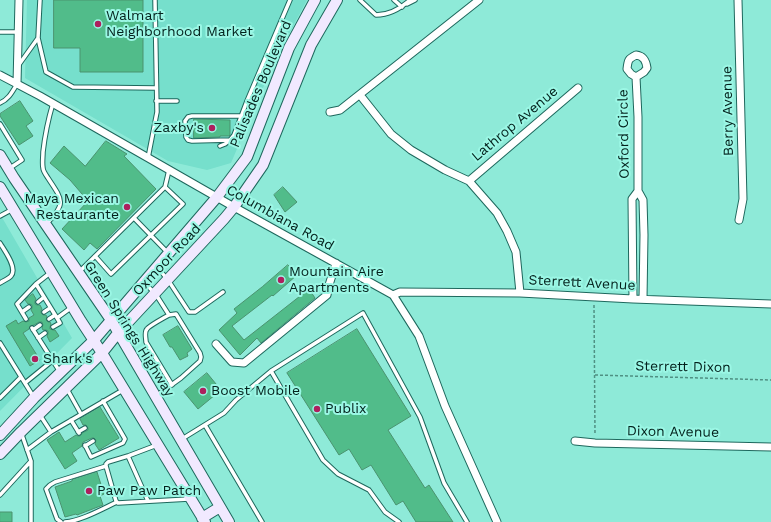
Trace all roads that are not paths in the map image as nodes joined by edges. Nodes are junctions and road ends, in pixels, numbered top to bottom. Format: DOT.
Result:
graph roads {
  1 [pos="19,0"];
  2 [pos="40,0"];
  3 [pos="155,0"];
  4 [pos="290,0"];
  5 [pos="315,0"];
  6 [pos="336,0"];
  7 [pos="360,0"];
  8 [pos="394,0"];
  9 [pos="410,0"];
  10 [pos="415,0"];
  11 [pos="478,0"];
  12 [pos="738,0"];
  13 [pos="401,8"];
  14 [pos="0,32"];
  15 [pos="18,32"];
  16 [pos="38,38"];
  17 [pos="18,67"];
  18 [pos="0,75"];
  19 [pos="636,77"];
  20 [pos="17,84"];
  21 [pos="156,88"];
  22 [pos="578,88"];
  23 [pos="360,95"];
  24 [pos="177,101"];
  25 [pos="1,102"];
  26 [pos="156,102"];
  27 [pos="53,103"];
  28 [pos="330,112"];
  29 [pos="241,116"];
  30 [pos="0,124"];
  31 [pos="230,140"];
  32 [pos="220,146"];
  33 [pos="0,155"];
  34 [pos="148,158"];
  35 [pos="9,169"];
  36 [pos="169,170"];
  37 [pos="469,181"];
  38 [pos="0,187"];
  39 [pos="166,187"];
  40 [pos="638,192"];
  41 [pos="217,197"];
  42 [pos="234,207"];
  43 [pos="13,208"];
  44 [pos="0,216"];
  45 [pos="134,218"];
  46 [pos="739,220"];
  47 [pos="46,224"];
  48 [pos="632,234"];
  49 [pos="150,235"];
  50 [pos="644,235"];
  51 [pos="0,243"];
  52 [pos="168,253"];
  53 [pos="95,256"];
  54 [pos="336,263"];
  55 [pos="157,267"];
  56 [pos="51,272"];
  57 [pos="78,273"];
  58 [pos="168,280"];
  59 [pos="144,282"];
  60 [pos="0,283"];
  61 [pos="36,284"];
  62 [pos="223,292"];
  63 [pos="156,293"];
  64 [pos="520,294"];
  65 [pos="393,295"];
  66 [pos="44,298"];
  67 [pos="632,299"];
  68 [pos="643,299"];
  69 [pos="38,302"];
  70 [pos="771,304"];
  71 [pos="29,307"];
  72 [pos="72,307"];
  73 [pos="50,308"];
  74 [pos="22,312"];
  75 [pos="44,312"];
  76 [pos="169,315"];
  77 [pos="56,317"];
  78 [pos="26,319"];
  79 [pos="48,319"];
  80 [pos="111,320"];
  81 [pos="40,325"];
  82 [pos="53,327"];
  83 [pos="45,333"];
  84 [pos="118,333"];
  85 [pos="38,338"];
  86 [pos="94,340"];
  87 [pos="0,343"];
  88 [pos="216,344"];
  89 [pos="2,350"];
  90 [pos="102,353"];
  91 [pos="52,361"];
  92 [pos="271,371"];
  93 [pos="60,373"];
  94 [pos="21,377"];
  95 [pos="25,383"];
  96 [pos="172,384"];
  97 [pos="66,388"];
  98 [pos="124,389"];
  99 [pos="155,397"];
  100 [pos="0,398"];
  101 [pos="34,398"];
  102 [pos="103,402"];
  103 [pos="39,414"];
  104 [pos="81,414"];
  105 [pos="110,414"];
  106 [pos="106,416"];
  107 [pos="71,420"];
  108 [pos="205,425"];
  109 [pos="85,428"];
  110 [pos="21,432"];
  111 [pos="51,432"];
  112 [pos="0,435"];
  113 [pos="181,440"];
  114 [pos="94,441"];
  115 [pos="575,441"];
  116 [pos="158,445"];
  117 [pos="771,447"];
  118 [pos="27,450"];
  119 [pos="0,454"];
  120 [pos="128,456"];
  121 [pos="31,461"];
  122 [pos="106,466"];
  123 [pos="0,495"];
  124 [pos="190,498"];
  125 [pos="148,501"];
  126 [pos="117,502"];
  127 [pos="220,508"];
  128 [pos="201,521"];
  129 [pos="31,522"];
  130 [pos="61,522"];
  131 [pos="65,522"];
  132 [pos="229,522"];
  133 [pos="262,522"];
  134 [pos="399,522"];
  135 [pos="467,522"];
  136 [pos="497,522"];
  1 -- 15 [label="street"];
  2 -- 16 [label="lane"];
  3 -- 21 [label="lane"];
  4 -- 29 [label="lane"];
  5 -- 41 [label="main road, Palisades Boulevard"];
  6 -- 42 [label="main road, Oxmoor Road"];
  7 -- 13 [label="lane"];
  8 -- 13 [label="lane"];
  9 -- 13 [label="lane"];
  10 -- 13 [label="lane"];
  11 -- 23 [label="street"];
  12 -- 46 [label="street, Berry Avenue"];
  14 -- 15 [label="lane"];
  15 -- 17 [label="street"];
  16 -- 17 [label="lane"];
  16 -- 21 [label="lane"];
  17 -- 20 [label="street"];
  18 -- 20 [label="street, Columbiana Road"];
  19 -- 40 [label="street, Oxford Circle"];
  20 -- 25 [label="lane"];
  20 -- 27 [label="street, Columbiana Road"];
  21 -- 26 [label="lane"];
  22 -- 37 [label="street, Lathrop Avenue"];
  23 -- 28 [label="street"];
  23 -- 37 [label="street"];
  24 -- 26 [label="lane"];
  26 -- 34 [label="lane"];
  27 -- 34 [label="street, Columbiana Road"];
  27 -- 47 [label="lane"];
  29 -- 31 [label="lane"];
  29 -- 31 [label="lane"];
  30 -- 35 [label="lane"];
  31 -- 32 [label="lane"];
  33 -- 35 [label="main road, Green Springs Highway"];
  34 -- 36 [label="street, Columbiana Road"];
  35 -- 47 [label="main road, Green Springs Highway"];
  36 -- 39 [label="lane"];
  36 -- 41 [label="street, Columbiana Road"];
  37 -- 64 [label="street"];
  38 -- 43 [label="main road"];
  39 -- 45 [label="lane"];
  39 -- 49 [label="lane"];
  40 -- 48 [label="street, Oxford Circle"];
  40 -- 50 [label="street, Oxford Circle"];
  41 -- 42 [label="street, Columbiana Road"];
  41 -- 52 [label="main road, Oxmoor Road"];
  42 -- 54 [label="street, Columbiana Road"];
  42 -- 58 [label="main road, Oxmoor Road"];
  43 -- 44 [label="lane"];
  43 -- 56 [label="main road"];
  45 -- 49 [label="lane"];
  45 -- 53 [label="lane"];
  47 -- 57 [label="main road, Green Springs Highway"];
  48 -- 50 [label="street"];
  48 -- 67 [label="street, Oxford Circle"];
  49 -- 52 [label="lane"];
  49 -- 53 [label="lane"];
  50 -- 68 [label="street, Oxford Circle"];
  51 -- 60 [label="lane"];
  52 -- 55 [label="main road, Oxmoor Road"];
  53 -- 57 [label="lane"];
  54 -- 65 [label="street, Columbiana Road"];
  54 -- 88 [label="street"];
  55 -- 58 [label="lane"];
  55 -- 59 [label="main road, Oxmoor Road"];
  56 -- 61 [label="lane"];
  56 -- 72 [label="main road"];
  57 -- 80 [label="main road, Green Springs Highway"];
  58 -- 62 [label="lane"];
  58 -- 63 [label="main road, Oxmoor Road"];
  59 -- 63 [label="lane"];
  59 -- 80 [label="main road, Oxmoor Road"];
  61 -- 66 [label="lane"];
  61 -- 74 [label="lane"];
  63 -- 76 [label="lane"];
  63 -- 84 [label="main road, Oxmoor Road"];
  64 -- 65 [label="street, Sterrett Avenue"];
  64 -- 67 [label="street, Sterrett Avenue"];
  65 -- 136 [label="street, Columbiana Road"];
  66 -- 69 [label="lane"];
  66 -- 73 [label="lane"];
  67 -- 68 [label="street, Sterrett Avenue"];
  68 -- 70 [label="street, Sterrett Avenue"];
  71 -- 74 [label="lane"];
  72 -- 77 [label="lane"];
  72 -- 86 [label="main road"];
  73 -- 75 [label="lane"];
  73 -- 77 [label="lane"];
  74 -- 78 [label="lane"];
  76 -- 96 [label="lane"];
  76 -- 96 [label="lane"];
  77 -- 79 [label="lane"];
  77 -- 82 [label="lane"];
  80 -- 84 [label="main road, Green Springs Highway"];
  80 -- 86 [label="main road, Oxmoor Road"];
  81 -- 85 [label="lane"];
  83 -- 85 [label="lane"];
  84 -- 90 [label="main road, Oxmoor Road"];
  84 -- 99 [label="main road, Green Springs Highway"];
  85 -- 91 [label="lane"];
  86 -- 90 [label="main road"];
  86 -- 93 [label="main road, Oxmoor Road"];
  87 -- 89 [label="lane"];
  89 -- 94 [label="lane"];
  90 -- 97 [label="main road, Oxmoor Road"];
  90 -- 98 [label="main road"];
  91 -- 93 [label="lane"];
  91 -- 95 [label="lane"];
  92 -- 108 [label="lane"];
  92 -- 134 [label="lane"];
  92 -- 135 [label="lane"];
  93 -- 101 [label="main road, Oxmoor Road"];
  94 -- 95 [label="lane"];
  94 -- 100 [label="lane"];
  95 -- 101 [label="lane"];
  96 -- 99 [label="lane"];
  97 -- 103 [label="main road, Oxmoor Road"];
  97 -- 104 [label="lane"];
  98 -- 102 [label="lane"];
  98 -- 116 [label="main road"];
  99 -- 113 [label="main road, Green Springs Highway"];
  101 -- 112 [label="main road, Oxmoor Road"];
  102 -- 104 [label="lane"];
  102 -- 105 [label="lane"];
  103 -- 110 [label="main road, Oxmoor Road"];
  103 -- 111 [label="lane"];
  104 -- 107 [label="lane"];
  105 -- 106 [label="lane"];
  105 -- 114 [label="lane"];
  107 -- 109 [label="lane"];
  107 -- 111 [label="lane"];
  108 -- 113 [label="lane"];
  108 -- 133 [label="lane"];
  110 -- 118 [label="lane"];
  110 -- 119 [label="main road, Oxmoor Road"];
  111 -- 118 [label="lane"];
  113 -- 127 [label="main road, Green Springs Highway"];
  115 -- 117 [label="street, Dixon Avenue"];
  116 -- 120 [label="lane"];
  116 -- 124 [label="main road"];
  118 -- 121 [label="lane"];
  120 -- 122 [label="lane"];
  120 -- 125 [label="lane"];
  121 -- 123 [label="lane"];
  121 -- 129 [label="lane"];
  122 -- 126 [label="lane"];
  122 -- 130 [label="lane"];
  124 -- 125 [label="lane"];
  124 -- 128 [label="main road"];
  125 -- 126 [label="lane"];
  126 -- 131 [label="lane"];
  127 -- 128 [label="main road"];
  127 -- 132 [label="main road, Green Springs Highway"];
}
